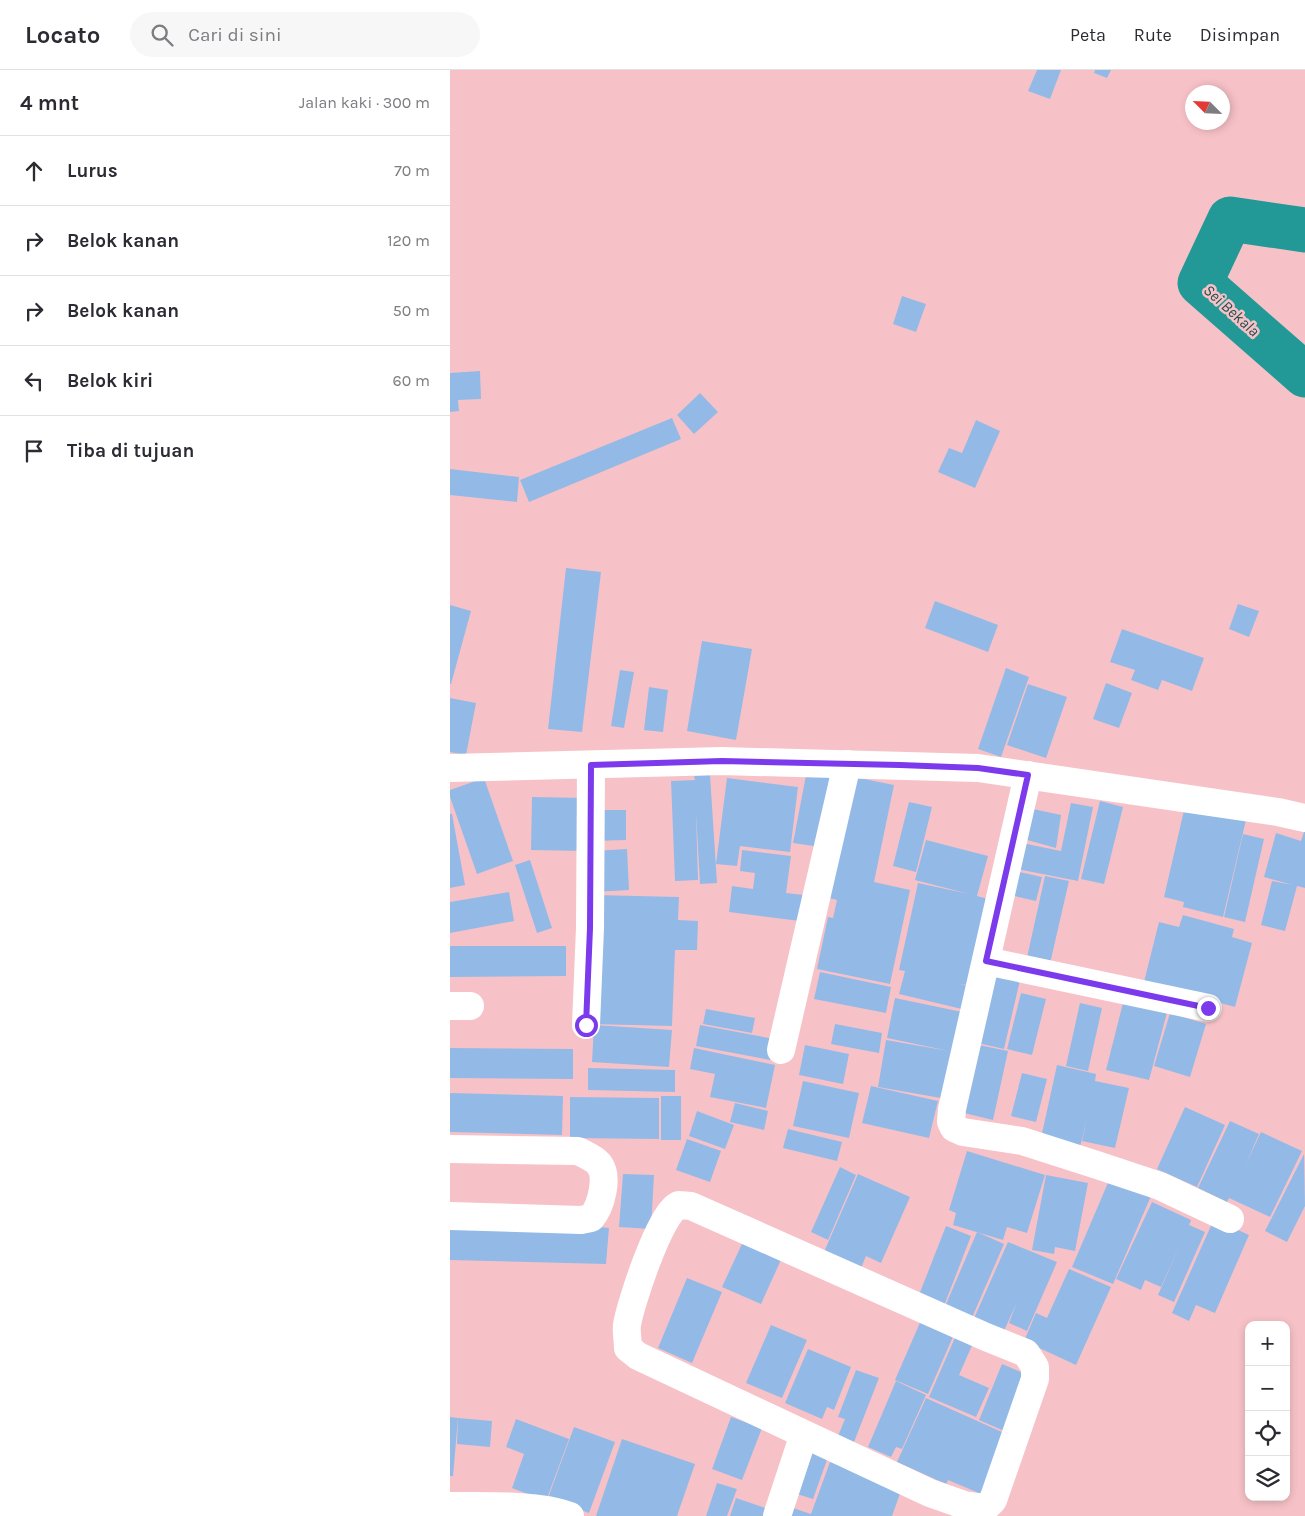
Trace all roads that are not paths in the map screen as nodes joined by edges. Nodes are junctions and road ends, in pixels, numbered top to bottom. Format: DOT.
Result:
graph roads {
  1 [pos="847,764"];
  2 [pos="591,765"];
  3 [pos="450,768"];
  4 [pos="1028,775"];
  5 [pos="1305,818"];
  6 [pos="986,961"];
  7 [pos="1208,1008"];
  8 [pos="586,1025"];
  9 [pos="781,1050"];
  10 [pos="450,1149"];
  11 [pos="450,1216"];
  12 [pos="1230,1219"];
  13 [pos="804,1434"];
  14 [pos="450,1506"];
  15 [pos="570,1516"];
  16 [pos="777,1516"];
  1 -- 2 [label="street"];
  1 -- 4 [label="street"];
  1 -- 9 [label="street"];
  2 -- 3 [label="street"];
  2 -- 8 [label="street"];
  4 -- 5 [label="street"];
  4 -- 6 [label="street"];
  6 -- 7 [label="street"];
  6 -- 12 [label="street"];
  10 -- 11 [label="street"];
  13 -- 13 [label="street"];
  13 -- 16 [label="street"];
  14 -- 15 [label="street"];
}
